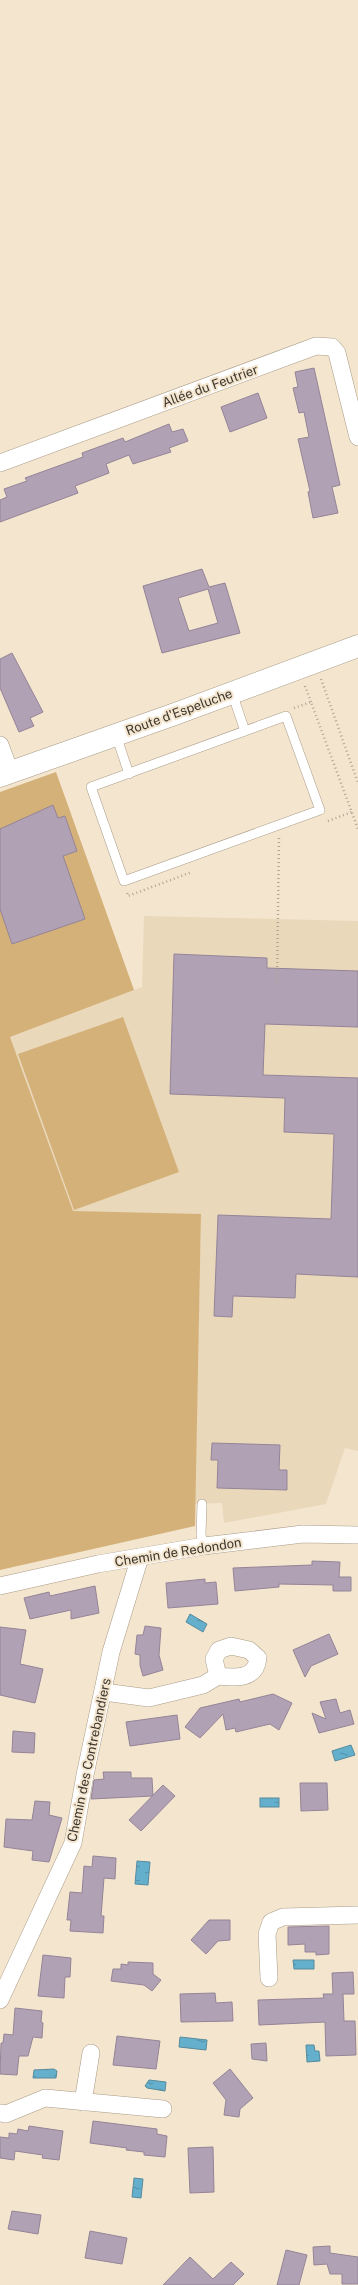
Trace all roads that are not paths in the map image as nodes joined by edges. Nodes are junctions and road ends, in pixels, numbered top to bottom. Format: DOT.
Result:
graph roads {
  1 [pos="358,437"];
  2 [pos="0,463"];
  3 [pos="358,646"];
  4 [pos="232,693"];
  5 [pos="245,731"];
  6 [pos="116,735"];
  7 [pos="0,745"];
  8 [pos="5,774"];
  9 [pos="129,774"];
  10 [pos="202,1504"];
  11 [pos="358,1535"];
  12 [pos="204,1546"];
  13 [pos="140,1556"];
  14 [pos="0,1586"];
  15 [pos="218,1676"];
  16 [pos="104,1692"];
  17 [pos="358,1915"];
  18 [pos="269,1978"];
  19 [pos="0,2000"];
  20 [pos="91,2053"];
  21 [pos="83,2102"];
  22 [pos="163,2109"];
  23 [pos="0,2113"];
  1 -- 2 [label="street, Allée du Feutrier"];
  3 -- 4 [label="street, Route d'Espeluche"];
  4 -- 5 [label="lane"];
  4 -- 6 [label="street, Route d'Espeluche"];
  5 -- 9 [label="lane"];
  5 -- 9 [label="lane"];
  6 -- 8 [label="street, Route d'Espeluche"];
  6 -- 9 [label="lane"];
  7 -- 8 [label="street"];
  10 -- 12 [label="lane"];
  11 -- 12 [label="street, Chemin de Redondon"];
  12 -- 13 [label="street, Chemin de Redondon"];
  13 -- 14 [label="street, Chemin de Redondon"];
  13 -- 16 [label="street, Chemin des Contrebandiers"];
  15 -- 16 [label="street"];
  16 -- 19 [label="street, Chemin des Contrebandiers"];
  17 -- 18 [label="street"];
  20 -- 21 [label="street"];
  21 -- 22 [label="street"];
  21 -- 23 [label="street"];
}
